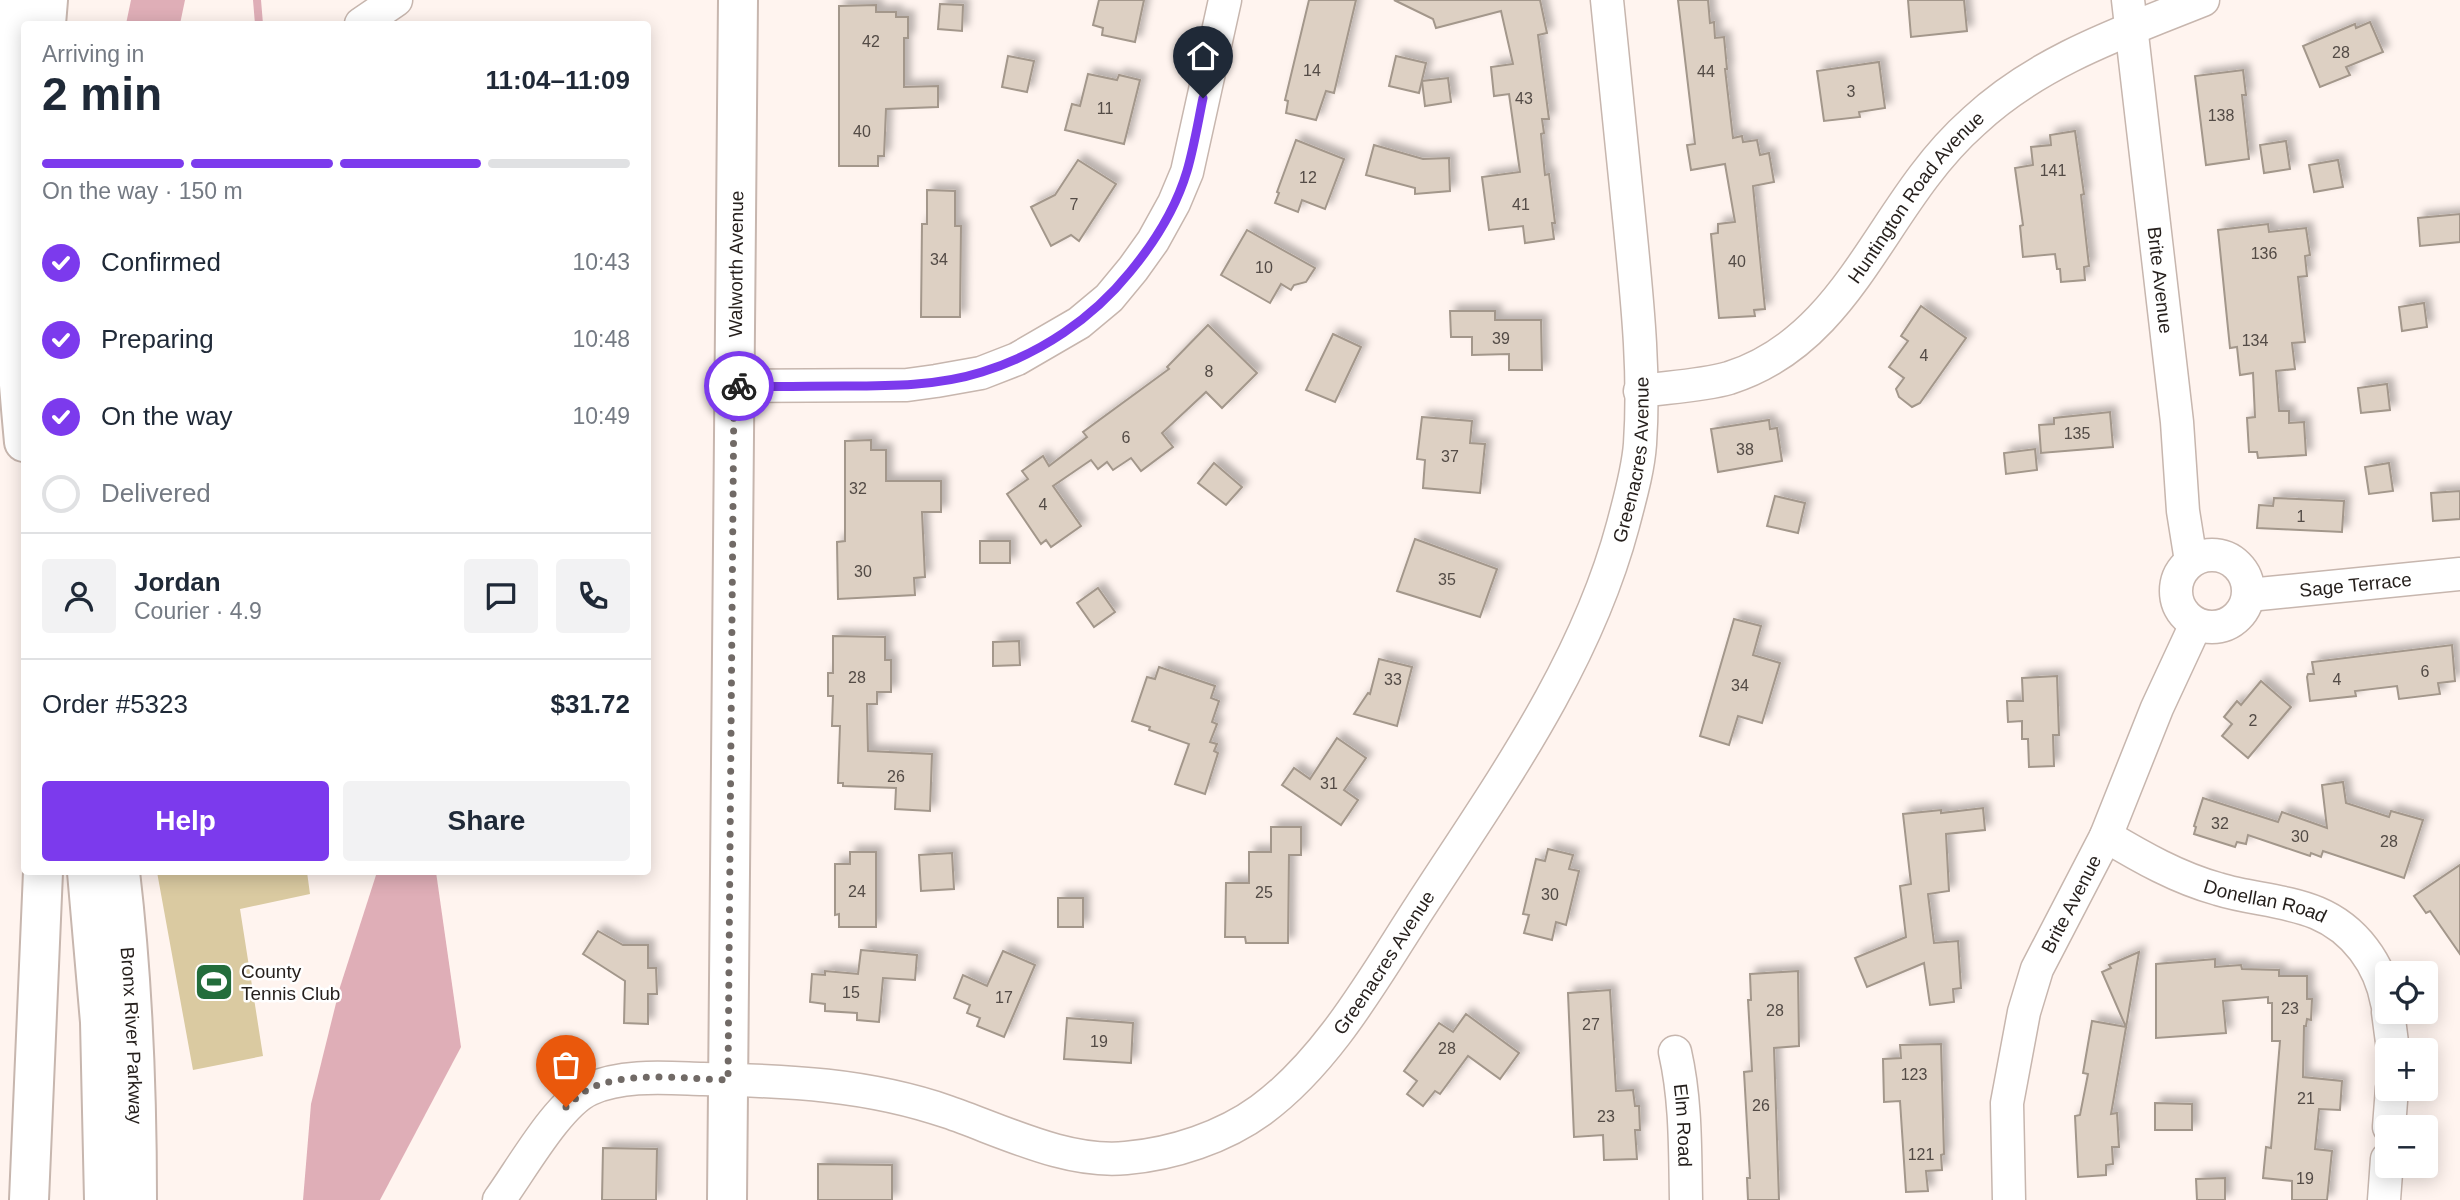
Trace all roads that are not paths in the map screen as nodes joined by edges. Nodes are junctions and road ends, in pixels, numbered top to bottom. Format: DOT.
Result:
graph roads {
  1 [pos="14,0"];
  2 [pos="48,0"];
  3 [pos="396,0"];
  4 [pos="738,0"];
  5 [pos="1225,0"];
  6 [pos="1607,0"];
  7 [pos="2203,0"];
  8 [pos="2129,15"];
  9 [pos="46,21"];
  10 [pos="365,21"];
  11 [pos="734,386"];
  12 [pos="1640,391"];
  13 [pos="21,410"];
  14 [pos="2191,561"];
  15 [pos="2460,574"];
  16 [pos="2249,595"];
  17 [pos="2196,624"];
  18 [pos="2106,836"];
  19 [pos="43,875"];
  20 [pos="87,875"];
  21 [pos="120,875"];
  22 [pos="2375,967"];
  23 [pos="1675,1052"];
  24 [pos="728,1080"];
  25 [pos="2386,1178"];
  26 [pos="29,1200"];
  27 [pos="104,1200"];
  28 [pos="137,1200"];
  29 [pos="499,1200"];
  30 [pos="727,1200"];
  31 [pos="1686,1200"];
  32 [pos="2009,1200"];
  33 [pos="2384,1200"];
  1 -- 13 [label="main road"];
  2 -- 9 [label="main road"];
  3 -- 10 [label="street"];
  4 -- 11 [label="main road, Walworth Avenue"];
  5 -- 11 [label="street"];
  6 -- 12 [label="street, Greenacres Avenue"];
  7 -- 8 [label="street, Huntington Road Avenue"];
  8 -- 12 [label="street, Huntington Road Avenue"];
  8 -- 14 [label="street, Brite Avenue"];
  11 -- 24 [label="main road, Walworth Avenue"];
  12 -- 24 [label="street, Greenacres Avenue"];
  14 -- 16 [label="street"];
  14 -- 17 [label="street"];
  15 -- 16 [label="street, Sage Terrace"];
  16 -- 17 [label="street"];
  17 -- 18 [label="street, Brite Avenue"];
  18 -- 22 [label="street, Donellan Road"];
  18 -- 32 [label="street, Brite Avenue"];
  19 -- 26 [label="main road"];
  20 -- 27 [label="main road, Bronx River Parkway"];
  21 -- 28 [label="main road, Bronx River Parkway"];
  23 -- 31 [label="street, Elm Road"];
  24 -- 29 [label="street, Greenacres Avenue"];
  24 -- 30 [label="main road, Walworth Avenue"];
  25 -- 33 [label="street"];
}
